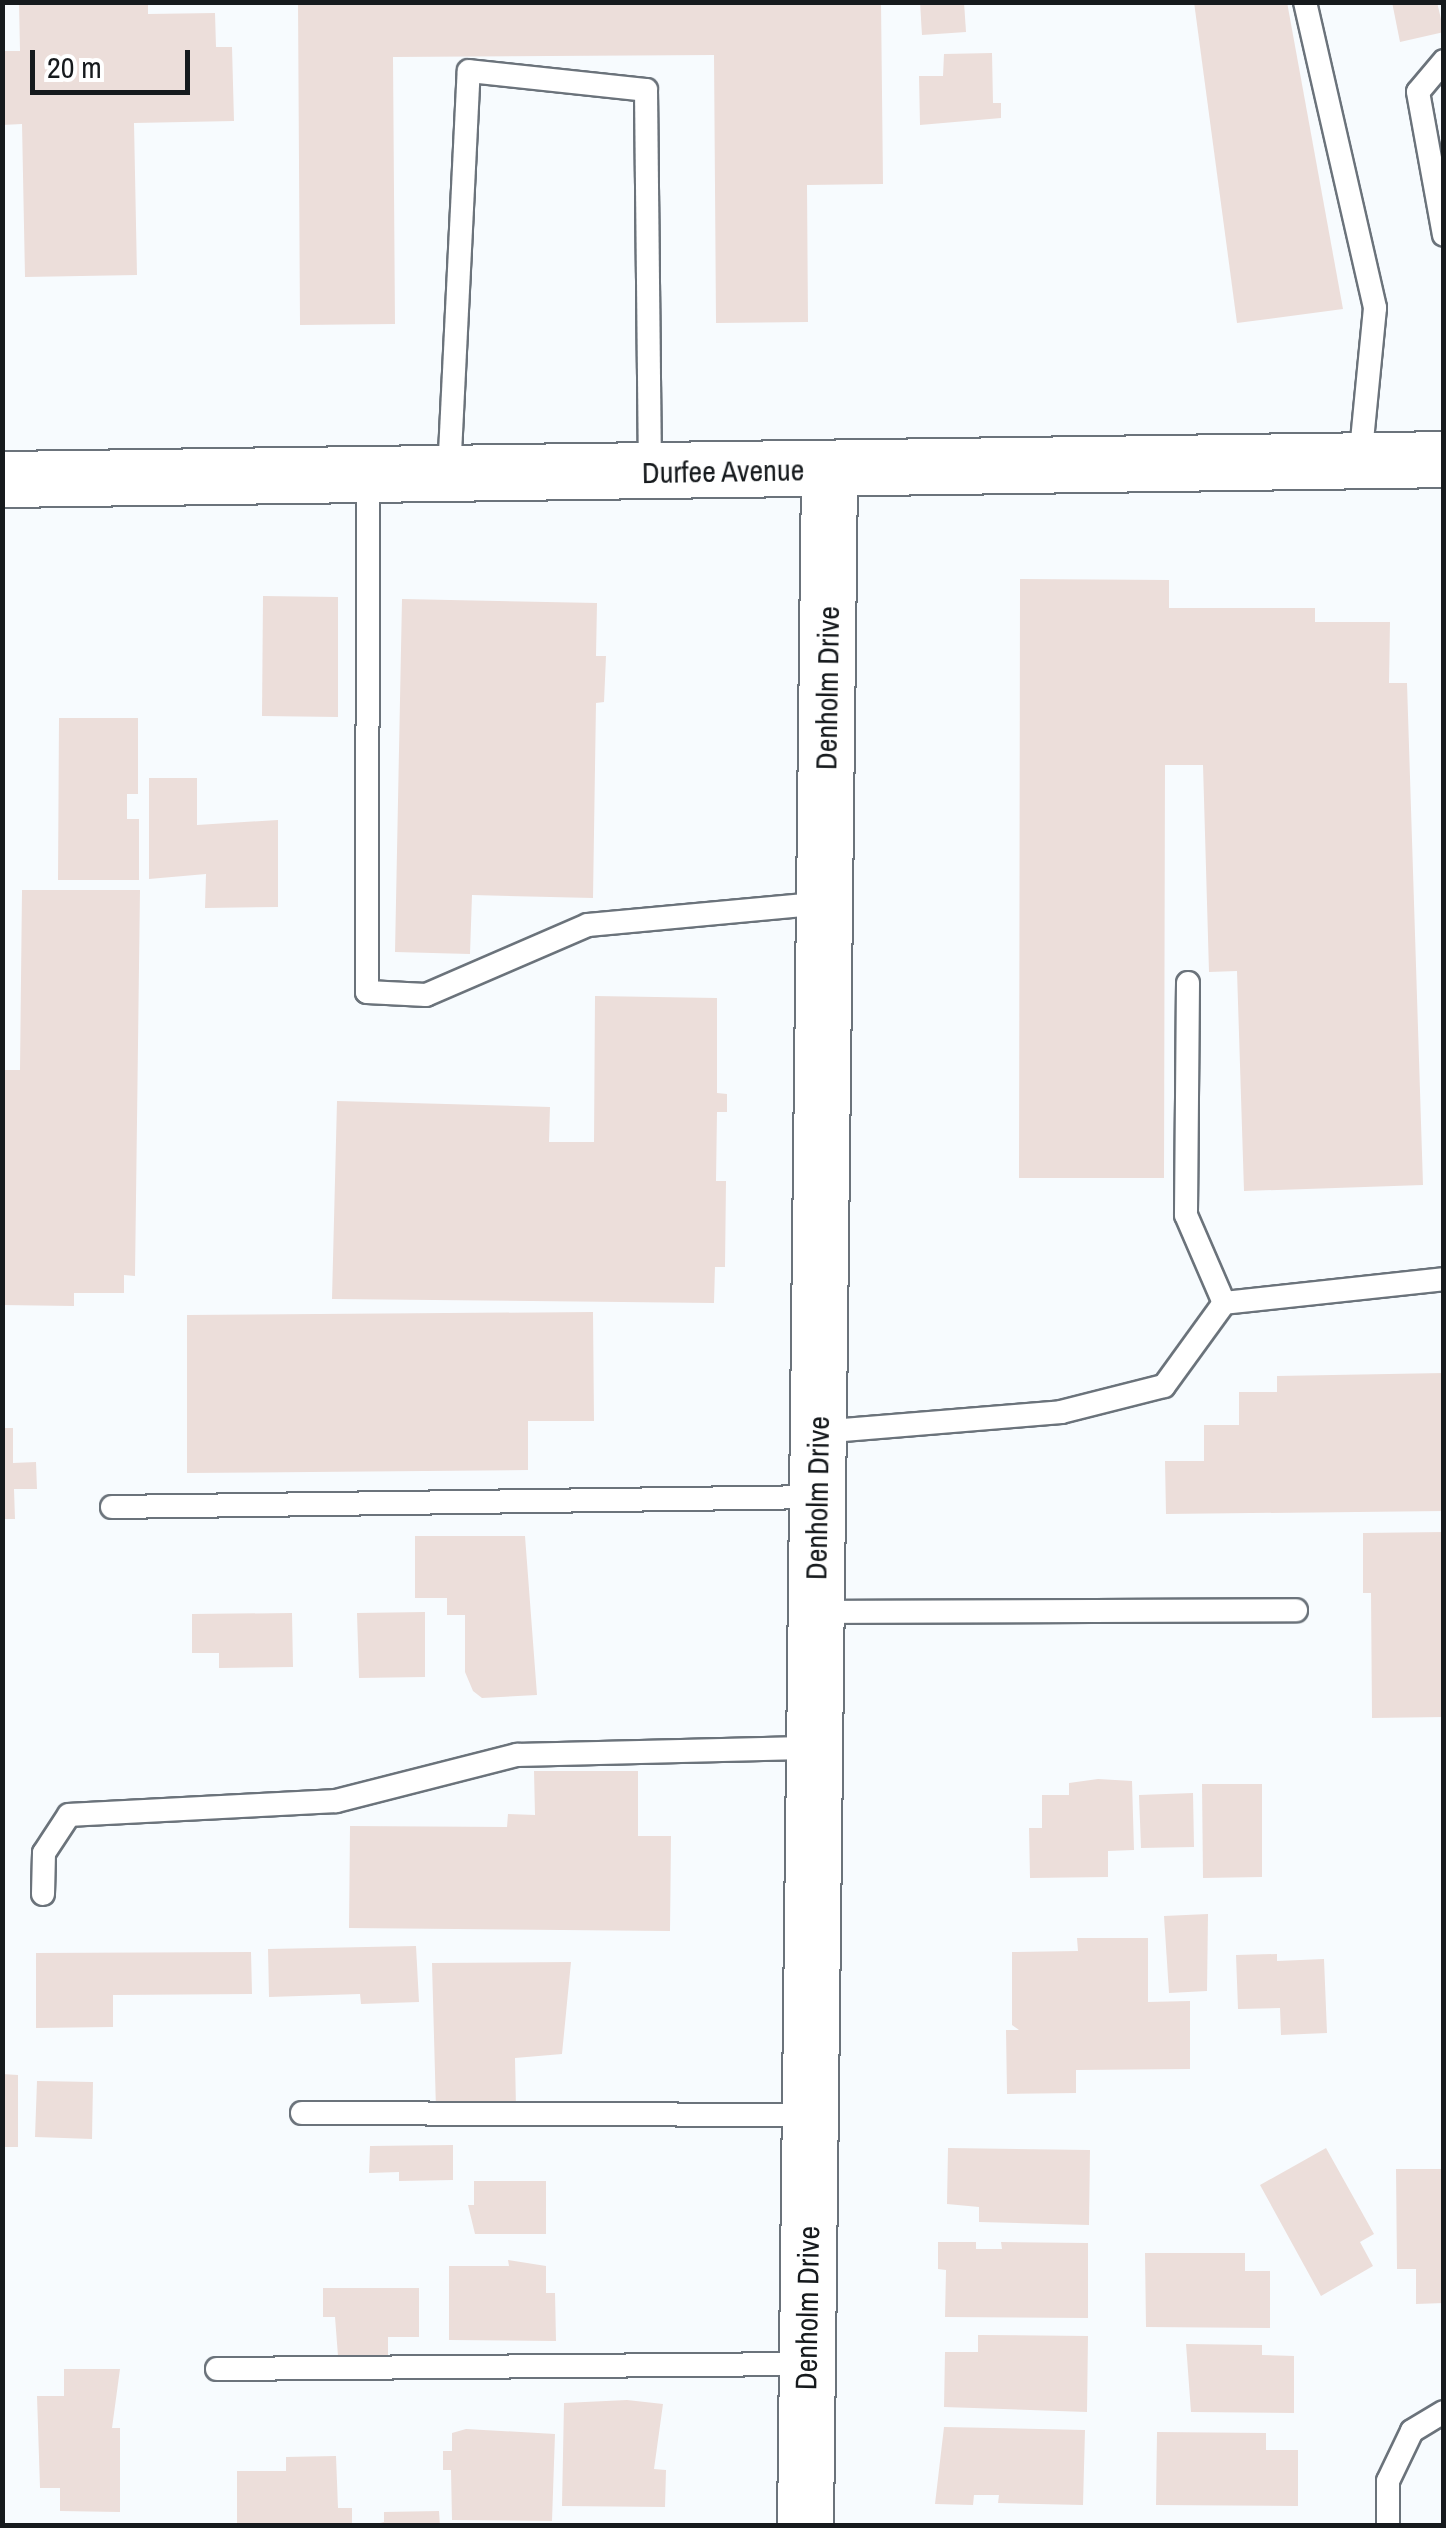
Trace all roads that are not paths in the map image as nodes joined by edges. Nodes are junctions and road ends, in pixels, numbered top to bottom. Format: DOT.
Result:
graph roads {
  1 [pos="1305,2"];
  2 [pos="1444,61"];
  3 [pos="1444,235"];
  4 [pos="1444,459"];
  5 [pos="1360,462"];
  6 [pos="829,470"];
  7 [pos="650,472"];
  8 [pos="449,474"];
  9 [pos="368,476"];
  10 [pos="2,480"];
  11 [pos="824,903"];
  12 [pos="1188,983"];
  13 [pos="1444,1280"];
  14 [pos="1224,1304"];
  15 [pos="818,1432"];
  16 [pos="817,1498"];
  17 [pos="112,1507"];
  18 [pos="1296,1610"];
  19 [pos="816,1612"];
  20 [pos="814,1748"];
  21 [pos="43,1894"];
  22 [pos="302,2114"];
  23 [pos="810,2116"];
  24 [pos="806,2364"];
  25 [pos="217,2369"];
  26 [pos="1444,2412"];
  27 [pos="804,2526"];
  28 [pos="1388,2526"];
  1 -- 5 [label="lane"];
  2 -- 3 [label="lane"];
  4 -- 5 [label="street, Durfee Avenue"];
  5 -- 6 [label="street, Durfee Avenue"];
  6 -- 7 [label="street, Durfee Avenue"];
  6 -- 11 [label="street, Denholm Drive"];
  7 -- 8 [label="street, Durfee Avenue"];
  7 -- 8 [label="lane"];
  8 -- 9 [label="street, Durfee Avenue"];
  9 -- 10 [label="street, Durfee Avenue"];
  9 -- 11 [label="lane"];
  11 -- 15 [label="street, Denholm Drive"];
  12 -- 14 [label="lane"];
  13 -- 14 [label="lane"];
  14 -- 15 [label="lane"];
  15 -- 16 [label="street, Denholm Drive"];
  16 -- 17 [label="lane"];
  16 -- 19 [label="street, Denholm Drive"];
  18 -- 19 [label="lane"];
  19 -- 20 [label="street, Denholm Drive"];
  20 -- 21 [label="lane"];
  20 -- 23 [label="street, Denholm Drive"];
  22 -- 23 [label="lane"];
  23 -- 24 [label="street, Denholm Drive"];
  24 -- 25 [label="lane"];
  24 -- 27 [label="street, Denholm Drive"];
  26 -- 28 [label="lane"];
}
